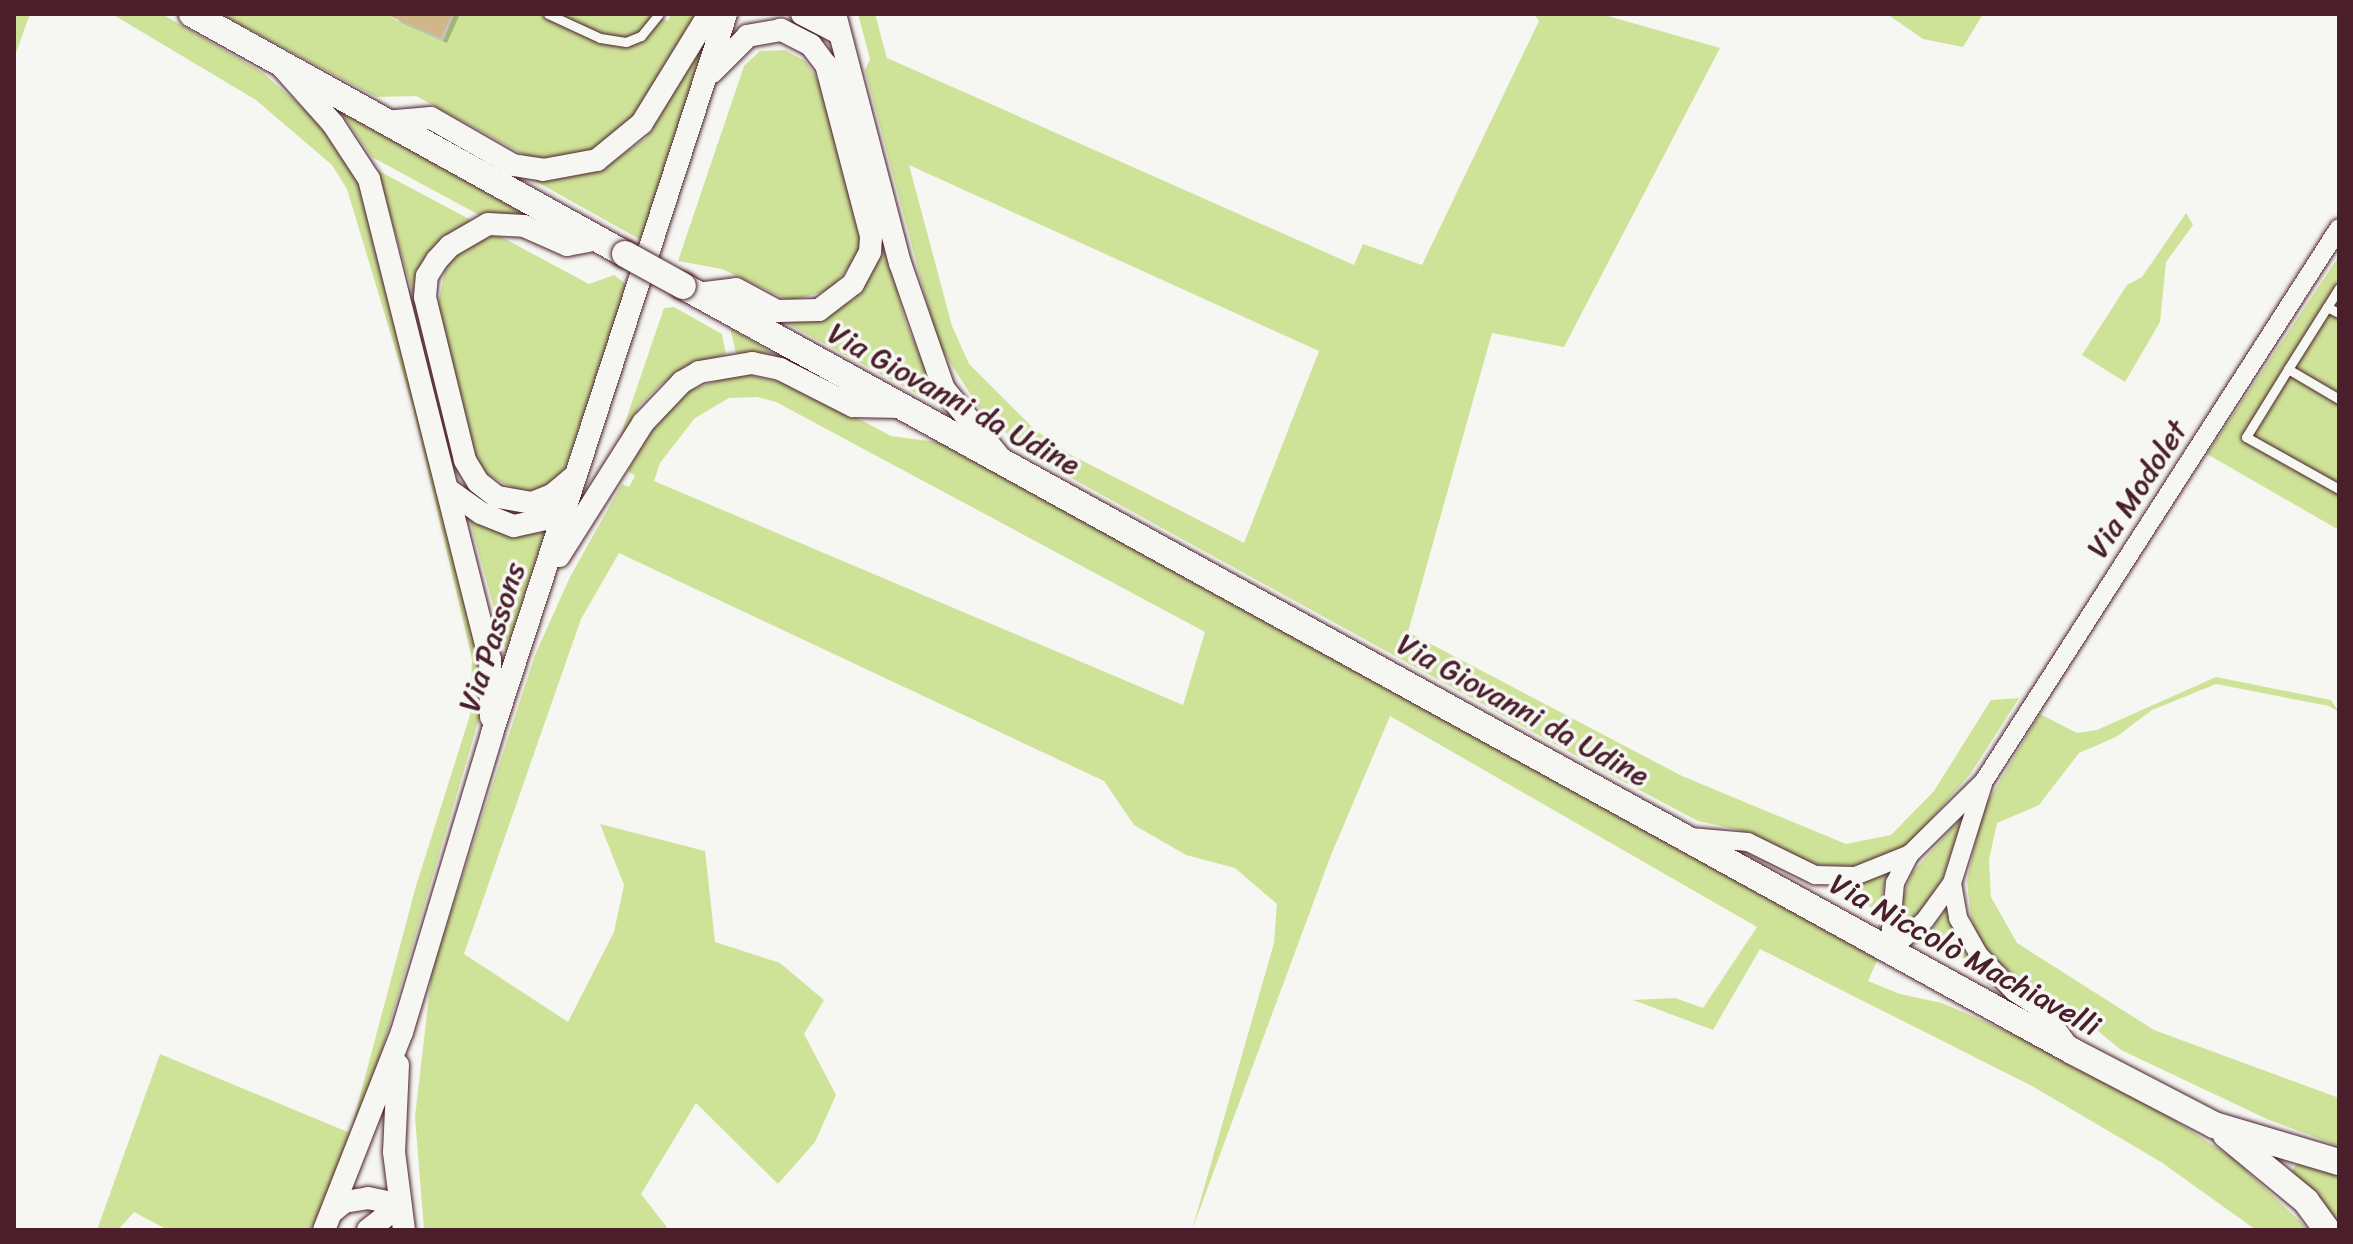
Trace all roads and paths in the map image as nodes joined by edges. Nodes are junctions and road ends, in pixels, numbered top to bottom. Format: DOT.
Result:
graph roads {
  1 [pos="192,14"];
  2 [pos="548,14"];
  3 [pos="659,14"];
  4 [pos="802,14"];
  5 [pos="724,17"];
  6 [pos="837,23"];
  7 [pos="277,61"];
  8 [pos="706,80"];
  9 [pos="385,122"];
  10 [pos="2339,228"];
  11 [pos="597,239"];
  12 [pos="2339,288"];
  13 [pos="690,290"];
  14 [pos="2327,307"];
  15 [pos="2339,313"];
  16 [pos="2288,369"];
  17 [pos="2339,399"];
  18 [pos="901,407"];
  19 [pos="1004,463"];
  20 [pos="576,475"];
  21 [pos="447,489"];
  22 [pos="2339,489"];
  23 [pos="564,515"];
  24 [pos="540,588"];
  25 [pos="492,733"];
  26 [pos="1984,781"];
  27 [pos="1688,836"];
  28 [pos="1910,854"];
  29 [pos="1952,883"];
  30 [pos="1889,951"];
  31 [pos="402,1032"];
  32 [pos="2072,1051"];
  33 [pos="2214,1125"];
  34 [pos="2339,1162"];
  35 [pos="400,1205"];
  36 [pos="328,1221"];
  37 [pos="368,1230"];
  38 [pos="404,1230"];
  39 [pos="2327,1230"];
  1 -- 7 [label="main road, Via Giovanni da Udine"];
  2 -- 3 [label="lane"];
  4 -- 6 [label="street"];
  5 -- 8 [label="street, Via Passons"];
  5 -- 9 [label="street"];
  6 -- 19 [label="street"];
  7 -- 9 [label="main road, Via Giovanni da Udine"];
  7 -- 21 [label="street"];
  8 -- 13 [label="street"];
  8 -- 20 [label="street, Via Passons"];
  9 -- 11 [label="main road, Via Giovanni da Udine"];
  10 -- 26 [label="street, Via Modolet"];
  11 -- 13 [label="main road, Via Giovanni da Udine, bridge"];
  11 -- 20 [label="street"];
  12 -- 14 [label="lane"];
  13 -- 18 [label="main road, Via Giovanni da Udine"];
  14 -- 15 [label="lane"];
  14 -- 16 [label="lane"];
  16 -- 17 [label="lane"];
  16 -- 22 [label="lane"];
  18 -- 19 [label="main road, Via Giovanni da Udine"];
  18 -- 24 [label="street"];
  19 -- 27 [label="main road, Via Giovanni da Udine"];
  20 -- 23 [label="street, Via Passons"];
  21 -- 23 [label="street"];
  21 -- 25 [label="street"];
  23 -- 24 [label="street, Via Passons"];
  24 -- 25 [label="street, Via Passons"];
  25 -- 31 [label="street, Via Passons"];
  26 -- 28 [label="street, Via Modolet"];
  26 -- 29 [label="street, Via Modolet"];
  27 -- 28 [label="street, Via Modolet"];
  27 -- 30 [label="main road, Via Niccolò Machiavelli"];
  28 -- 30 [label="street, Via Modolet"];
  29 -- 30 [label="street, Via Modolet"];
  29 -- 32 [label="street, Via Modolet"];
  30 -- 32 [label="main road, Via Niccolò Machiavelli"];
  31 -- 35 [label="street"];
  31 -- 36 [label="street, Via Passons"];
  32 -- 33 [label="main road, Via Niccolò Machiavelli"];
  33 -- 34 [label="main road, Via Niccolò Machiavelli"];
  33 -- 39 [label="main road, Via Niccolò Machiavelli"];
  35 -- 36 [label="street, Via Passons"];
  35 -- 37 [label="street"];
  35 -- 38 [label="street"];
}
